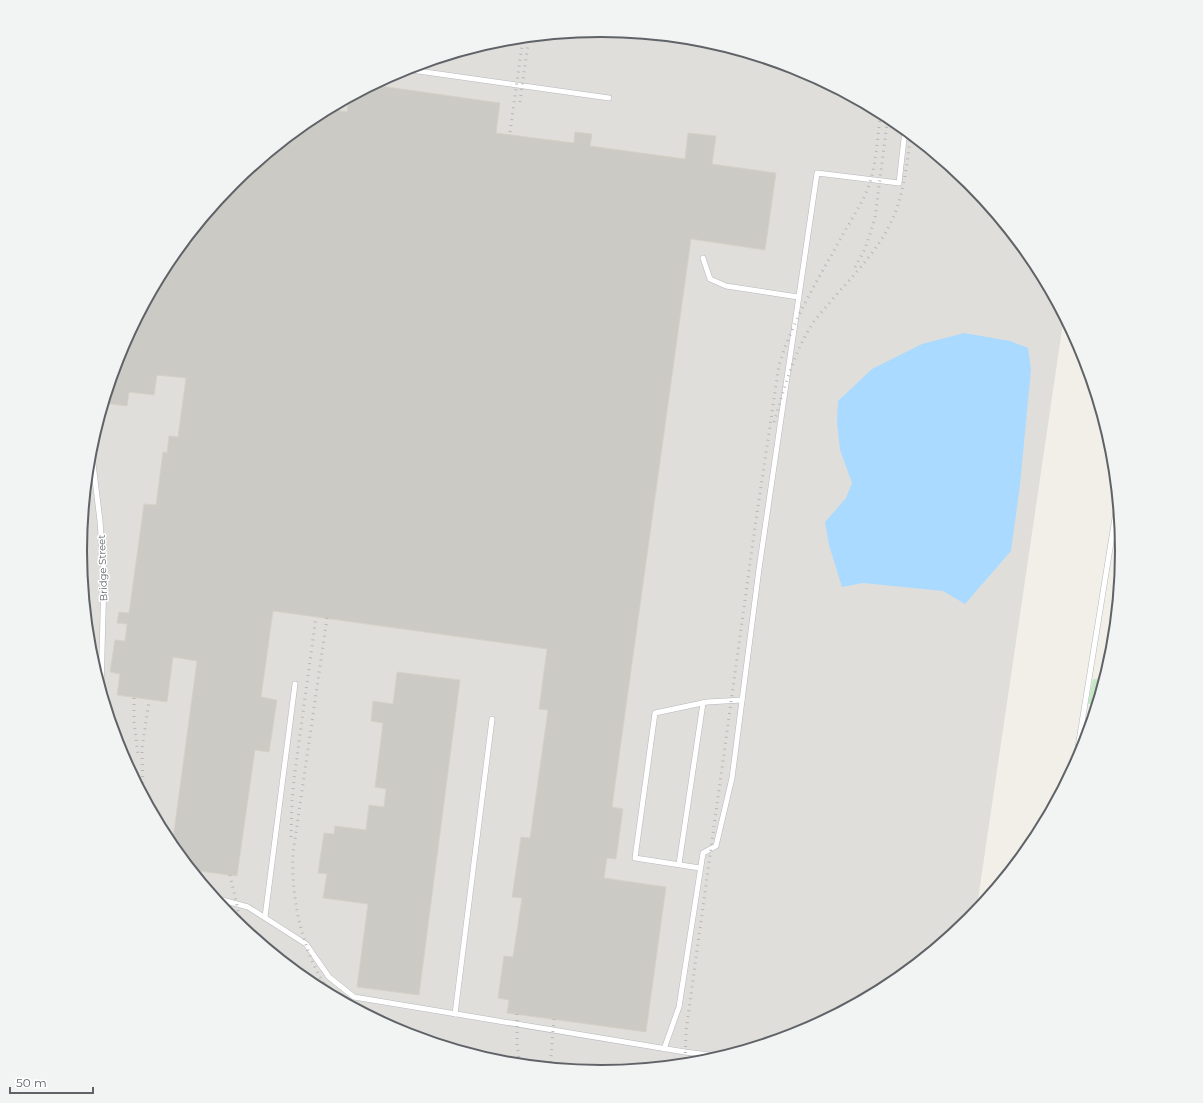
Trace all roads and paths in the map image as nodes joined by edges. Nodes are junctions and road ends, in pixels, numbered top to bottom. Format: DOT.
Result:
graph roads {
  1 [pos="418,71"];
  2 [pos="609,98"];
  3 [pos="904,136"];
  4 [pos="703,258"];
  5 [pos="798,297"];
  6 [pos="94,469"];
  7 [pos="1115,518"];
  8 [pos="101,671"];
  9 [pos="296,684"];
  10 [pos="742,700"];
  11 [pos="703,703"];
  12 [pos="492,719"];
  13 [pos="1079,744"];
  14 [pos="680,864"];
  15 [pos="700,868"];
  16 [pos="224,900"];
  17 [pos="264,918"];
  18 [pos="455,1014"];
  19 [pos="664,1049"];
  20 [pos="707,1055"];
  1 -- 2 [label="lane"];
  3 -- 5 [label="lane"];
  4 -- 5 [label="lane"];
  5 -- 10 [label="lane"];
  6 -- 8 [label="lane, Bridge Street"];
  7 -- 13 [label="lane"];
  9 -- 17 [label="lane"];
  10 -- 11 [label="lane"];
  10 -- 15 [label="lane"];
  11 -- 14 [label="lane"];
  11 -- 14 [label="lane"];
  12 -- 18 [label="lane"];
  14 -- 15 [label="lane"];
  15 -- 19 [label="lane"];
  16 -- 17 [label="lane"];
  17 -- 18 [label="lane"];
  18 -- 19 [label="lane"];
  19 -- 20 [label="lane"];
}
